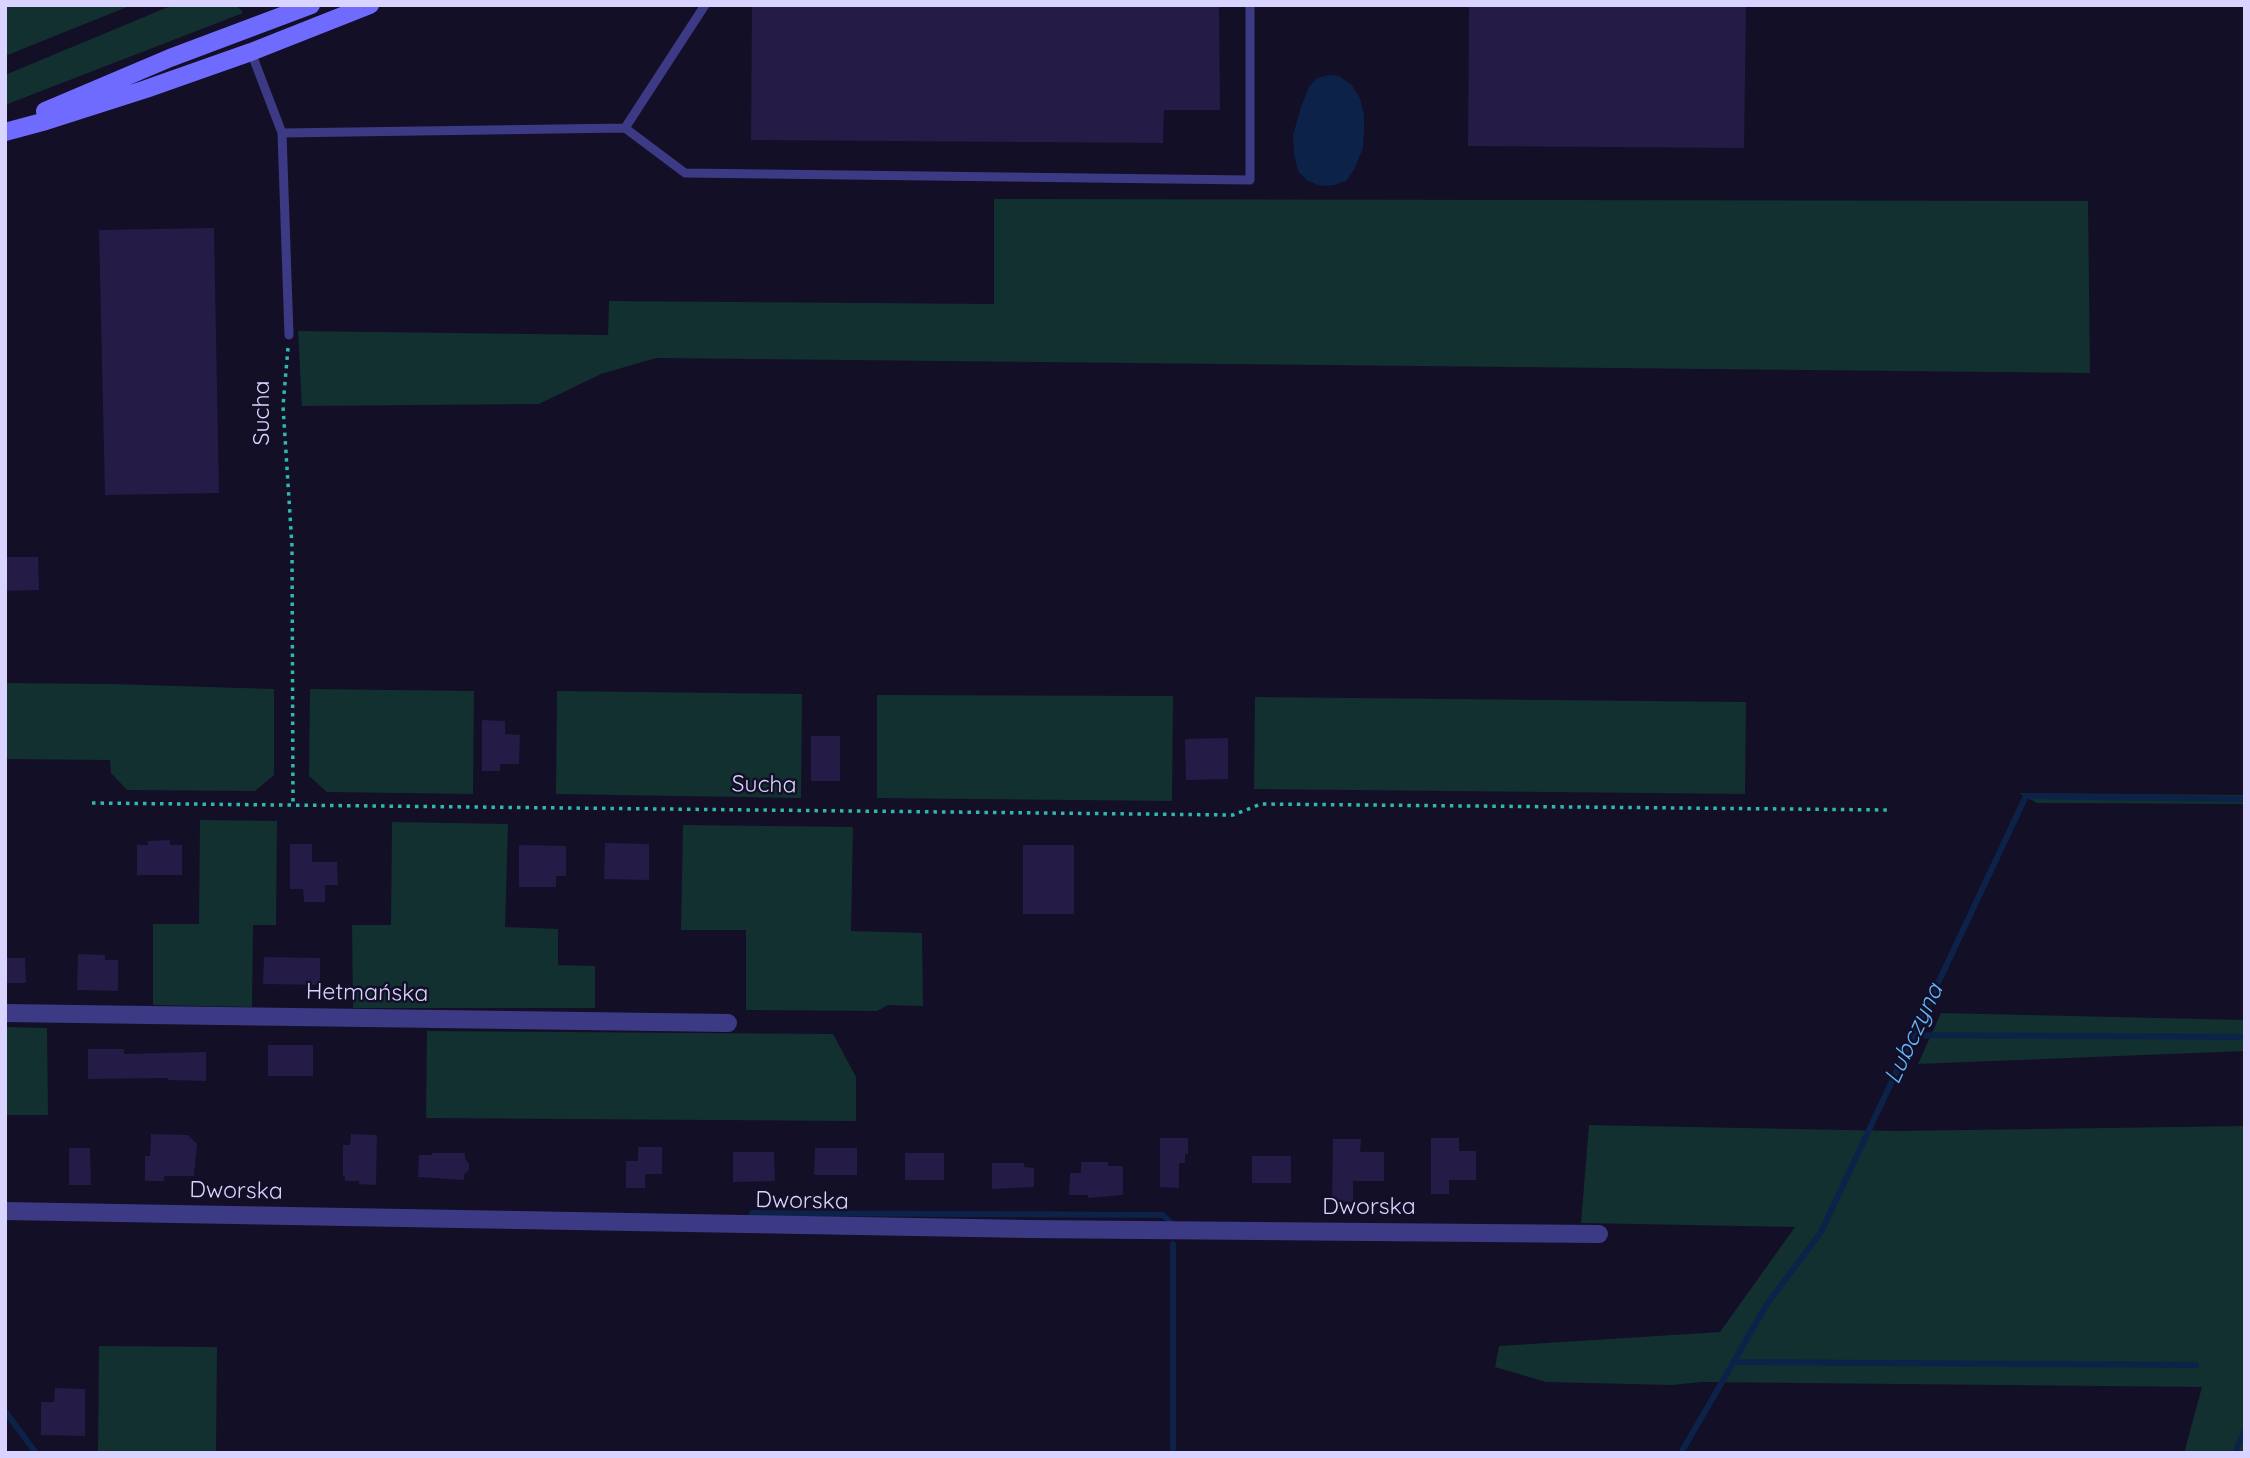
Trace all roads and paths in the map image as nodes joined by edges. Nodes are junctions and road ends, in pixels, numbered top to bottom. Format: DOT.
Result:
graph roads {
  1 [pos="311,5"];
  2 [pos="370,5"];
  3 [pos="705,5"];
  4 [pos="1250,5"];
  5 [pos="242,30"];
  6 [pos="251,52"];
  7 [pos="625,128"];
  8 [pos="5,131"];
  9 [pos="282,133"];
  10 [pos="289,335"];
  11 [pos="92,803"];
  12 [pos="293,804"];
  13 [pos="1891,810"];
  14 [pos="5,1013"];
  15 [pos="728,1023"];
  16 [pos="5,1211"];
  17 [pos="1599,1234"];
  1 -- 5 [label="main road"];
  2 -- 6 [label="main road"];
  3 -- 7 [label="lane"];
  4 -- 7 [label="lane"];
  5 -- 6 [label="street"];
  5 -- 8 [label="main road"];
  6 -- 8 [label="main road"];
  6 -- 9 [label="lane"];
  7 -- 9 [label="lane"];
  9 -- 10 [label="lane"];
  10 -- 12 [label="path, Sucha"];
  11 -- 12 [label="path, Sucha"];
  12 -- 13 [label="path, Sucha"];
  14 -- 15 [label="street, Hetmańska"];
  16 -- 17 [label="street, Dworska"];
}
